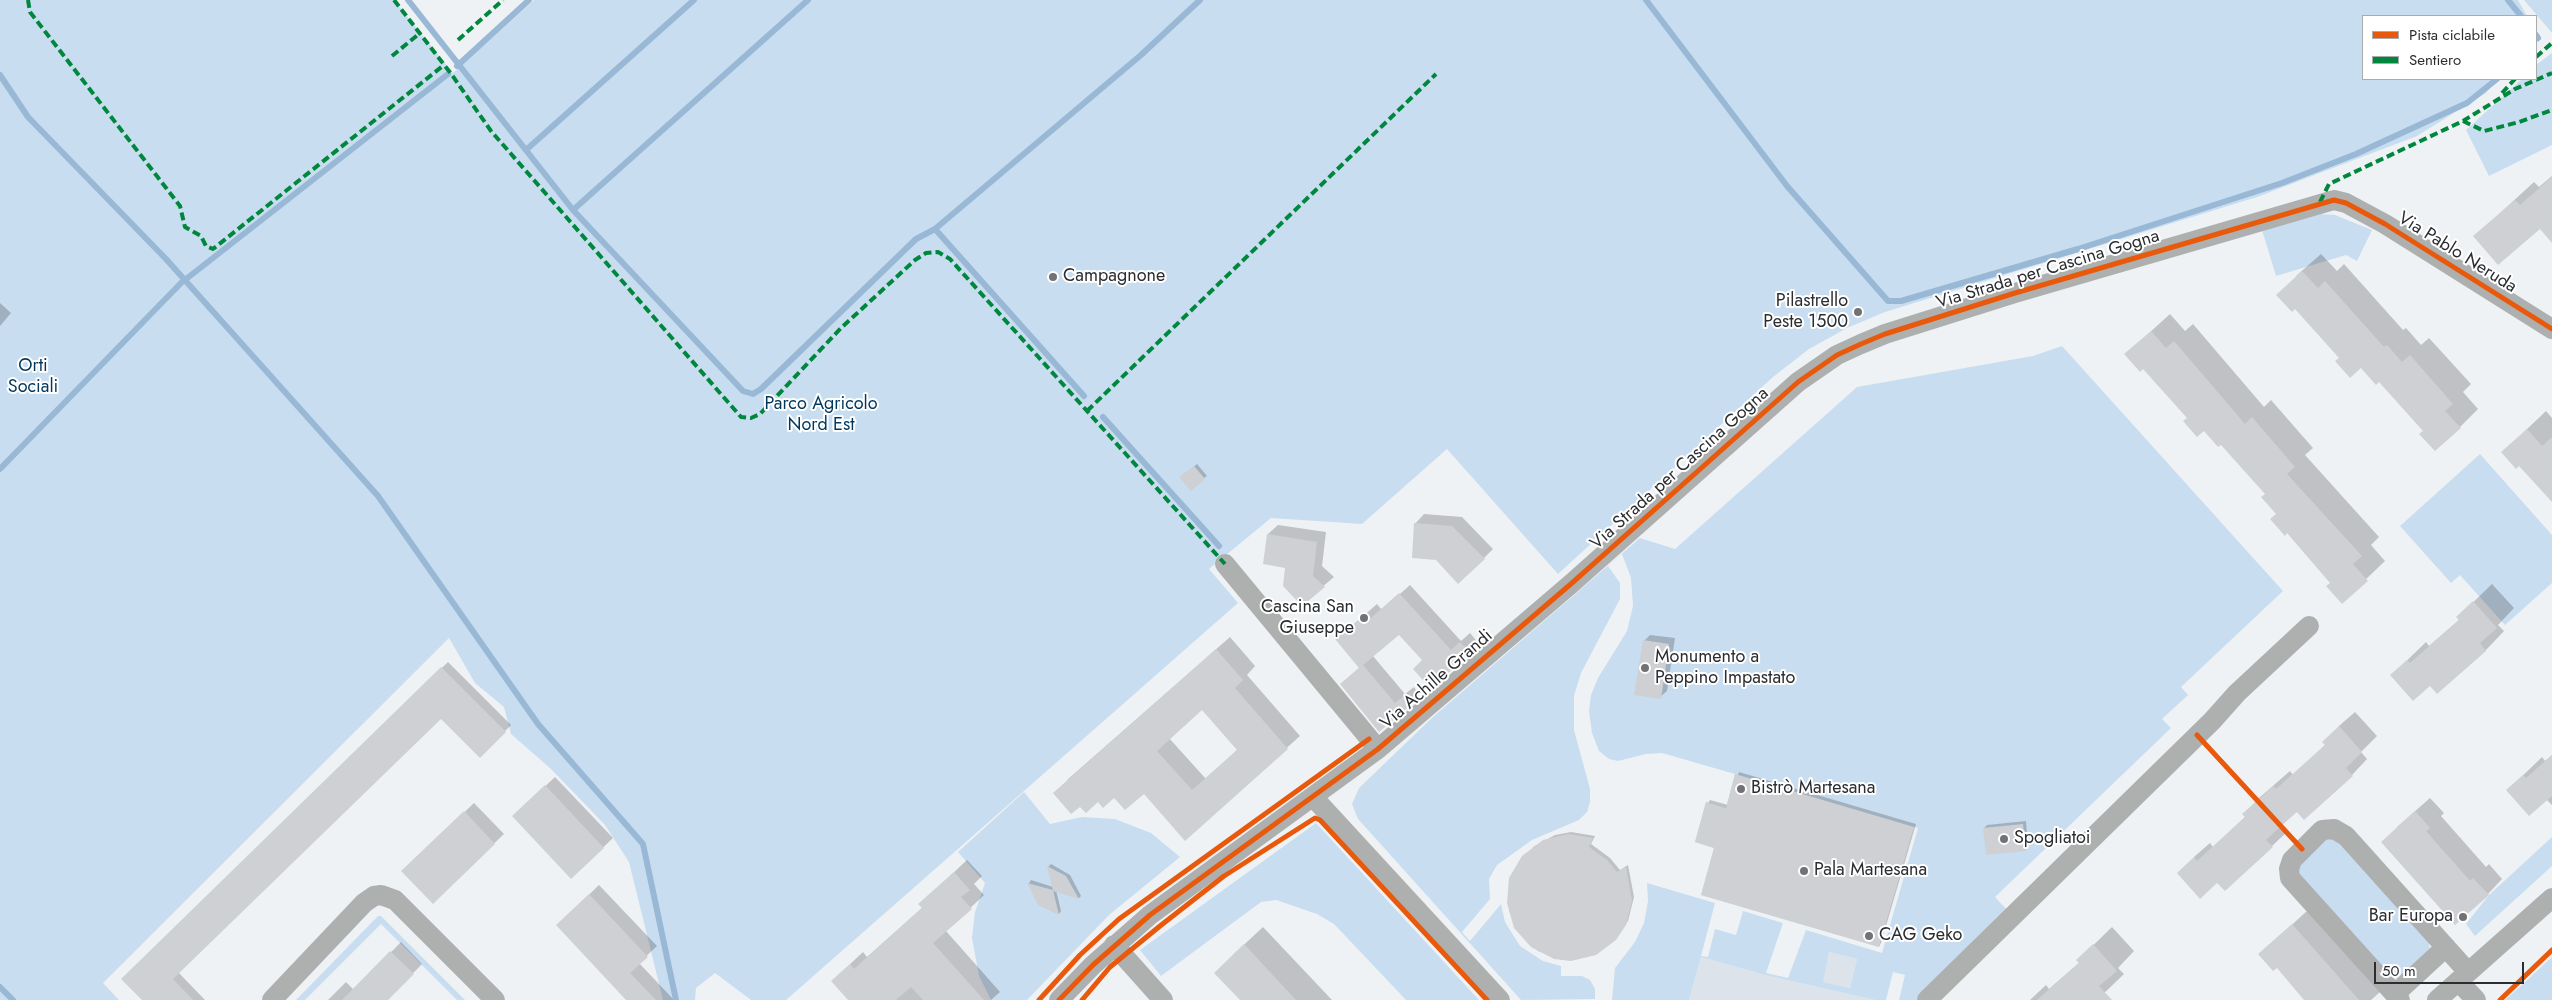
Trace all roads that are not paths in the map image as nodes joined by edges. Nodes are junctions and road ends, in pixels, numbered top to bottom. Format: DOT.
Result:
graph roads {
  1 [pos="2346,203"];
  2 [pos="2552,329"];
  3 [pos="1225,564"];
  4 [pos="1572,583"];
  5 [pos="2309,626"];
  6 [pos="1378,749"];
  7 [pos="1314,798"];
  8 [pos="2552,898"];
  9 [pos="1114,946"];
  10 [pos="2446,947"];
  11 [pos="2463,977"];
  12 [pos="2397,997"];
  13 [pos="272,1000"];
  14 [pos="495,1000"];
  15 [pos="1059,1000"];
  16 [pos="1163,1000"];
  17 [pos="1500,1000"];
  18 [pos="1926,1000"];
  19 [pos="2437,1000"];
  20 [pos="2476,1000"];
  1 -- 2 [label="street, Via Pablo Neruda"];
  1 -- 4 [label="street, Via Strada per Cascina Gogna"];
  3 -- 6 [label="street"];
  4 -- 6 [label="street, Via Achille Grandi"];
  5 -- 18 [label="street"];
  6 -- 7 [label="street, Via Achille Grandi"];
  7 -- 9 [label="street, Via Achille Grandi"];
  7 -- 17 [label="street"];
  8 -- 11 [label="street"];
  9 -- 15 [label="street, Via Achille Grandi"];
  9 -- 16 [label="street"];
  10 -- 11 [label="street"];
  10 -- 12 [label="street"];
  10 -- 12 [label="street"];
  11 -- 19 [label="street"];
  11 -- 20 [label="street"];
  13 -- 14 [label="street"];
}
